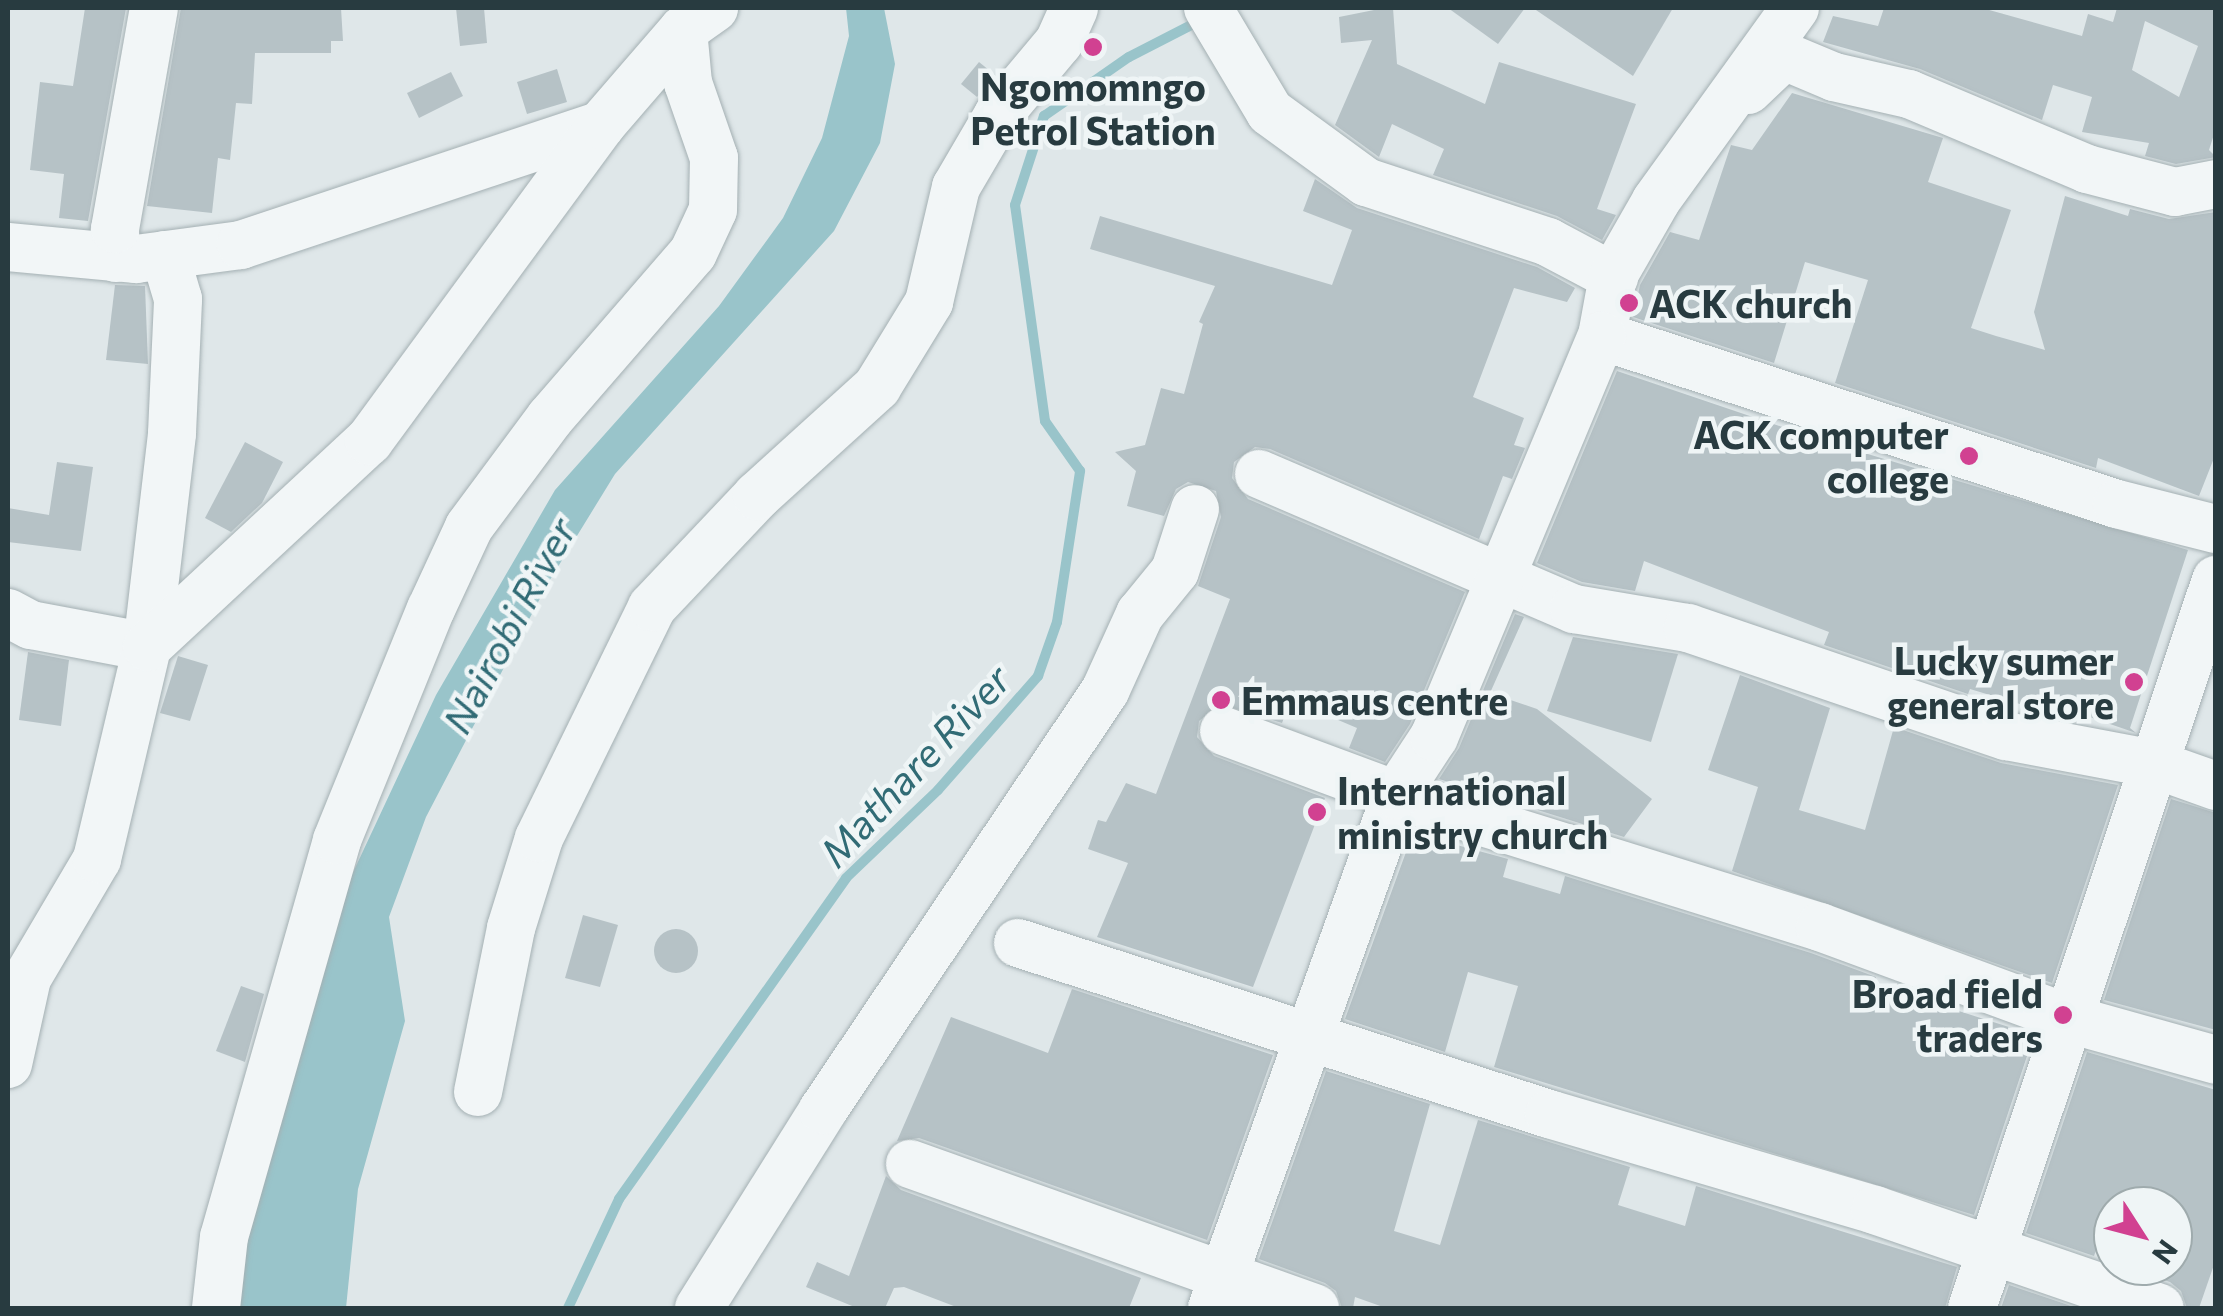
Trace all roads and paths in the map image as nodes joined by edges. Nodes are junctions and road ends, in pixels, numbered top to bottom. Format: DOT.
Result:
graph roads {
  1 [pos="154,8"];
  2 [pos="1074,8"];
  3 [pos="1208,8"];
  4 [pos="1795,8"];
  5 [pos="698,19"];
  6 [pos="1719,117"];
  7 [pos="601,125"];
  8 [pos="2216,184"];
  9 [pos="8,247"];
  10 [pos="164,255"];
  11 [pos="116,258"];
  12 [pos="1614,277"];
  13 [pos="1602,336"];
  14 [pos="1259,474"];
  15 [pos="1195,509"];
  16 [pos="2216,529"];
  17 [pos="1500,579"];
  18 [pos="2216,580"];
  19 [pos="8,613"];
  20 [pos="147,647"];
  21 [pos="1224,731"];
  22 [pos="2154,764"];
  23 [pos="2216,786"];
  24 [pos="1396,795"];
  25 [pos="1018,943"];
  26 [pos="2073,1020"];
  27 [pos="1310,1037"];
  28 [pos="2216,1060"];
  29 [pos="8,1064"];
  30 [pos="478,1092"];
  31 [pos="910,1164"];
  32 [pos="1990,1250"];
  33 [pos="1219,1293"];
  34 [pos="216,1308"];
  35 [pos="699,1308"];
  36 [pos="1315,1308"];
  37 [pos="1972,1308"];
  38 [pos="2160,1308"];
  1 -- 11 [label="street"];
  2 -- 30 [label="street"];
  3 -- 12 [label="street"];
  4 -- 6 [label="street"];
  5 -- 7 [label="street"];
  5 -- 34 [label="street"];
  6 -- 8 [label="street"];
  6 -- 12 [label="street"];
  7 -- 10 [label="street"];
  7 -- 20 [label="street"];
  9 -- 11 [label="street"];
  10 -- 11 [label="street"];
  10 -- 20 [label="street"];
  12 -- 13 [label="street"];
  13 -- 16 [label="street"];
  13 -- 17 [label="street"];
  14 -- 17 [label="street"];
  15 -- 35 [label="street"];
  17 -- 22 [label="street"];
  17 -- 24 [label="street"];
  18 -- 22 [label="street"];
  19 -- 20 [label="street"];
  20 -- 29 [label="street"];
  21 -- 24 [label="street"];
  22 -- 23 [label="street"];
  22 -- 26 [label="street"];
  24 -- 26 [label="street"];
  24 -- 27 [label="street"];
  25 -- 27 [label="street"];
  26 -- 28 [label="street"];
  26 -- 32 [label="street"];
  27 -- 32 [label="street"];
  27 -- 33 [label="street"];
  31 -- 33 [label="street"];
  32 -- 37 [label="street"];
  32 -- 38 [label="street"];
  33 -- 36 [label="street"];
}
